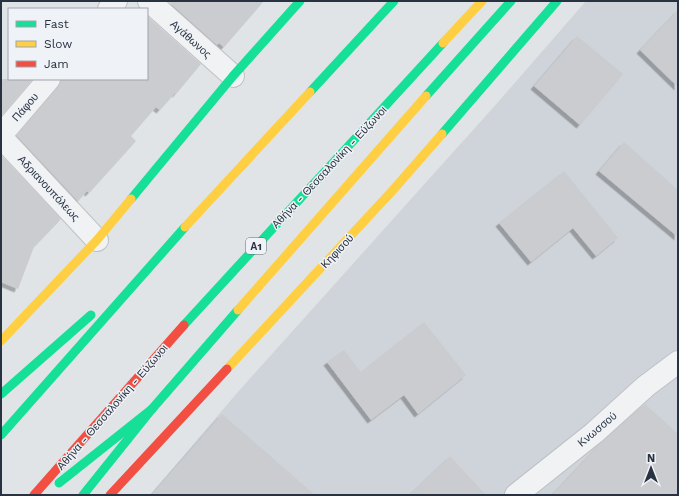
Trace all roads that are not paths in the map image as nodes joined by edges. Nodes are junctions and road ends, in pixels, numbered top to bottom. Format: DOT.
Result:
graph roads {
  1 [pos="149,1"];
  2 [pos="300,1"];
  3 [pos="394,1"];
  4 [pos="482,1"];
  5 [pos="511,1"];
  6 [pos="557,1"];
  7 [pos="233,76"];
  8 [pos="48,80"];
  9 [pos="1,136"];
  10 [pos="97,240"];
  11 [pos="162,252"];
  12 [pos="108,300"];
  13 [pos="96,310"];
  14 [pos="1,342"];
  15 [pos="678,362"];
  16 [pos="1,394"];
  17 [pos="152,409"];
  18 [pos="1,435"];
  19 [pos="34,495"];
  20 [pos="44,495"];
  21 [pos="83,495"];
  22 [pos="110,495"];
  23 [pos="516,495"];
  1 -- 7 [label="street, Αγάθωνος"];
  2 -- 7 [label="main road"];
  3 -- 11 [label="main road"];
  4 -- 19 [label="main road, Αθήνα - Θεσσαλονίκη - Εύζωνοι / Α1"];
  5 -- 17 [label="main road"];
  6 -- 22 [label="main road, Κηφισού"];
  7 -- 10 [label="main road"];
  8 -- 9 [label="street, Πάφου"];
  9 -- 10 [label="street, Αδριανουπόλεως"];
  10 -- 14 [label="main road"];
  11 -- 12 [label="main road"];
  11 -- 18 [label="main road"];
  13 -- 16 [label="main road"];
  15 -- 23 [label="street, Κνωσσού"];
  17 -- 20 [label="main road"];
  17 -- 21 [label="main road"];
}
